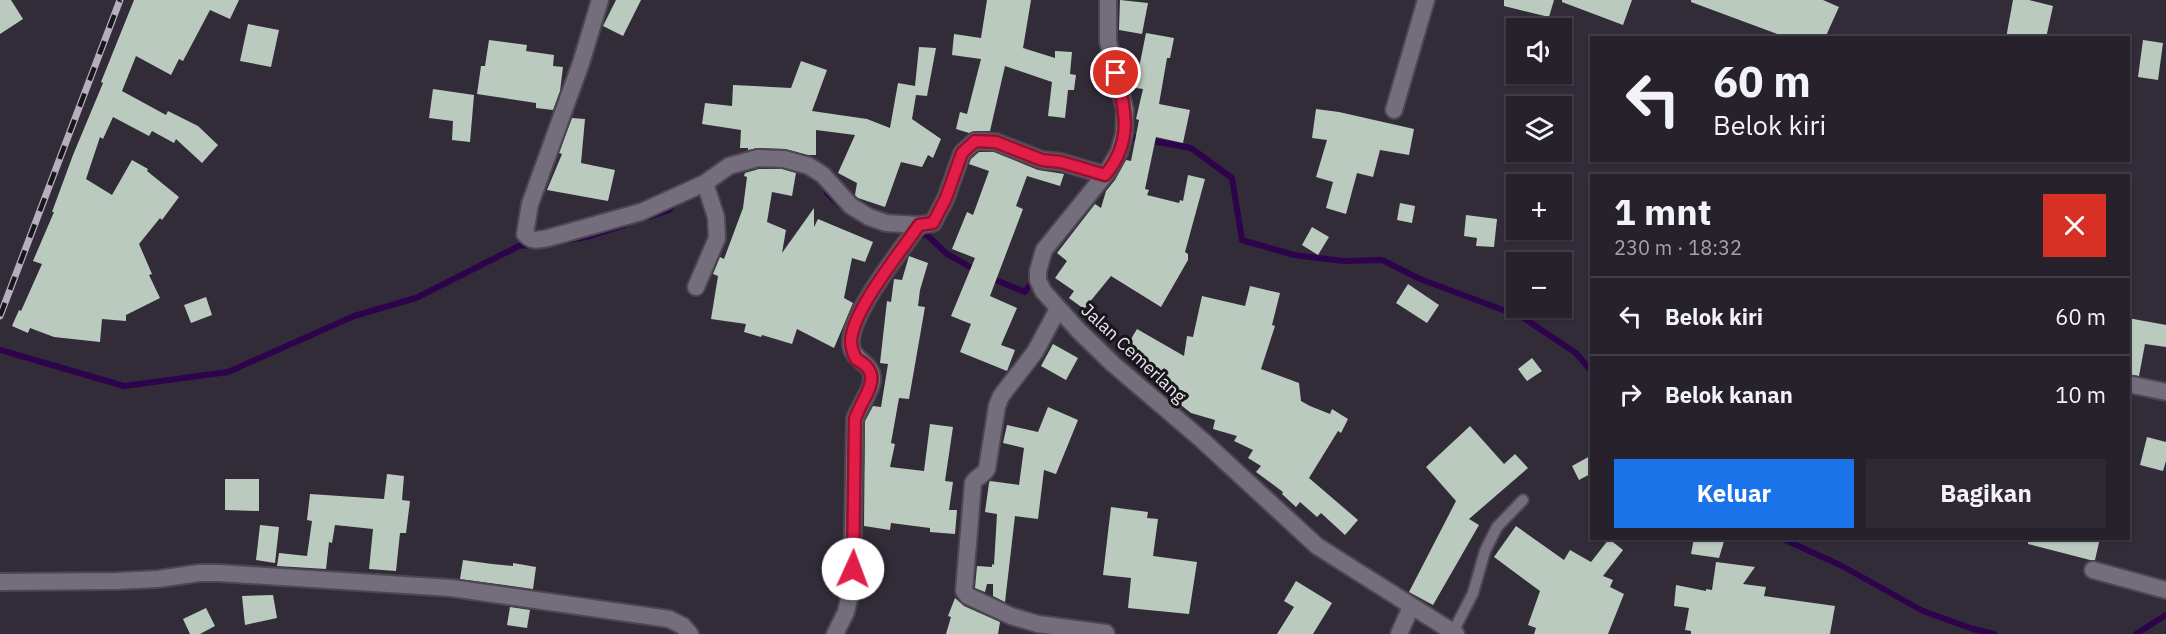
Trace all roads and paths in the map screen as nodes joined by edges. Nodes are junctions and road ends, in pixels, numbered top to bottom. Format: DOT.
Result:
graph roads {
  1 [pos="600,0"];
  2 [pos="1108,0"];
  3 [pos="1426,0"];
  4 [pos="1394,110"];
  5 [pos="1105,175"];
  6 [pos="705,183"];
  7 [pos="919,225"];
  8 [pos="696,287"];
  9 [pos="1058,309"];
  10 [pos="2130,384"];
  11 [pos="2166,392"];
  12 [pos="1523,500"];
  13 [pos="2093,570"];
  14 [pos="0,582"];
  15 [pos="2166,590"];
  16 [pos="1411,607"];
  17 [pos="1106,633"];
  18 [pos="1454,633"];
  19 [pos="690,634"];
  20 [pos="835,634"];
  21 [pos="1399,634"];
  1 -- 6 [label="street"];
  2 -- 5 [label="street, Jalan Cemerlang"];
  3 -- 4 [label="street"];
  5 -- 7 [label="street"];
  5 -- 9 [label="street, Jalan Cemerlang"];
  6 -- 7 [label="street"];
  6 -- 8 [label="street"];
  7 -- 20 [label="street"];
  9 -- 16 [label="street, Jalan Cemerlang"];
  9 -- 17 [label="street"];
  10 -- 11 [label="street"];
  12 -- 18 [label="lane"];
  13 -- 15 [label="street"];
  14 -- 19 [label="street"];
  16 -- 18 [label="street, Jalan Cemerlang"];
  16 -- 21 [label="street"];
}
